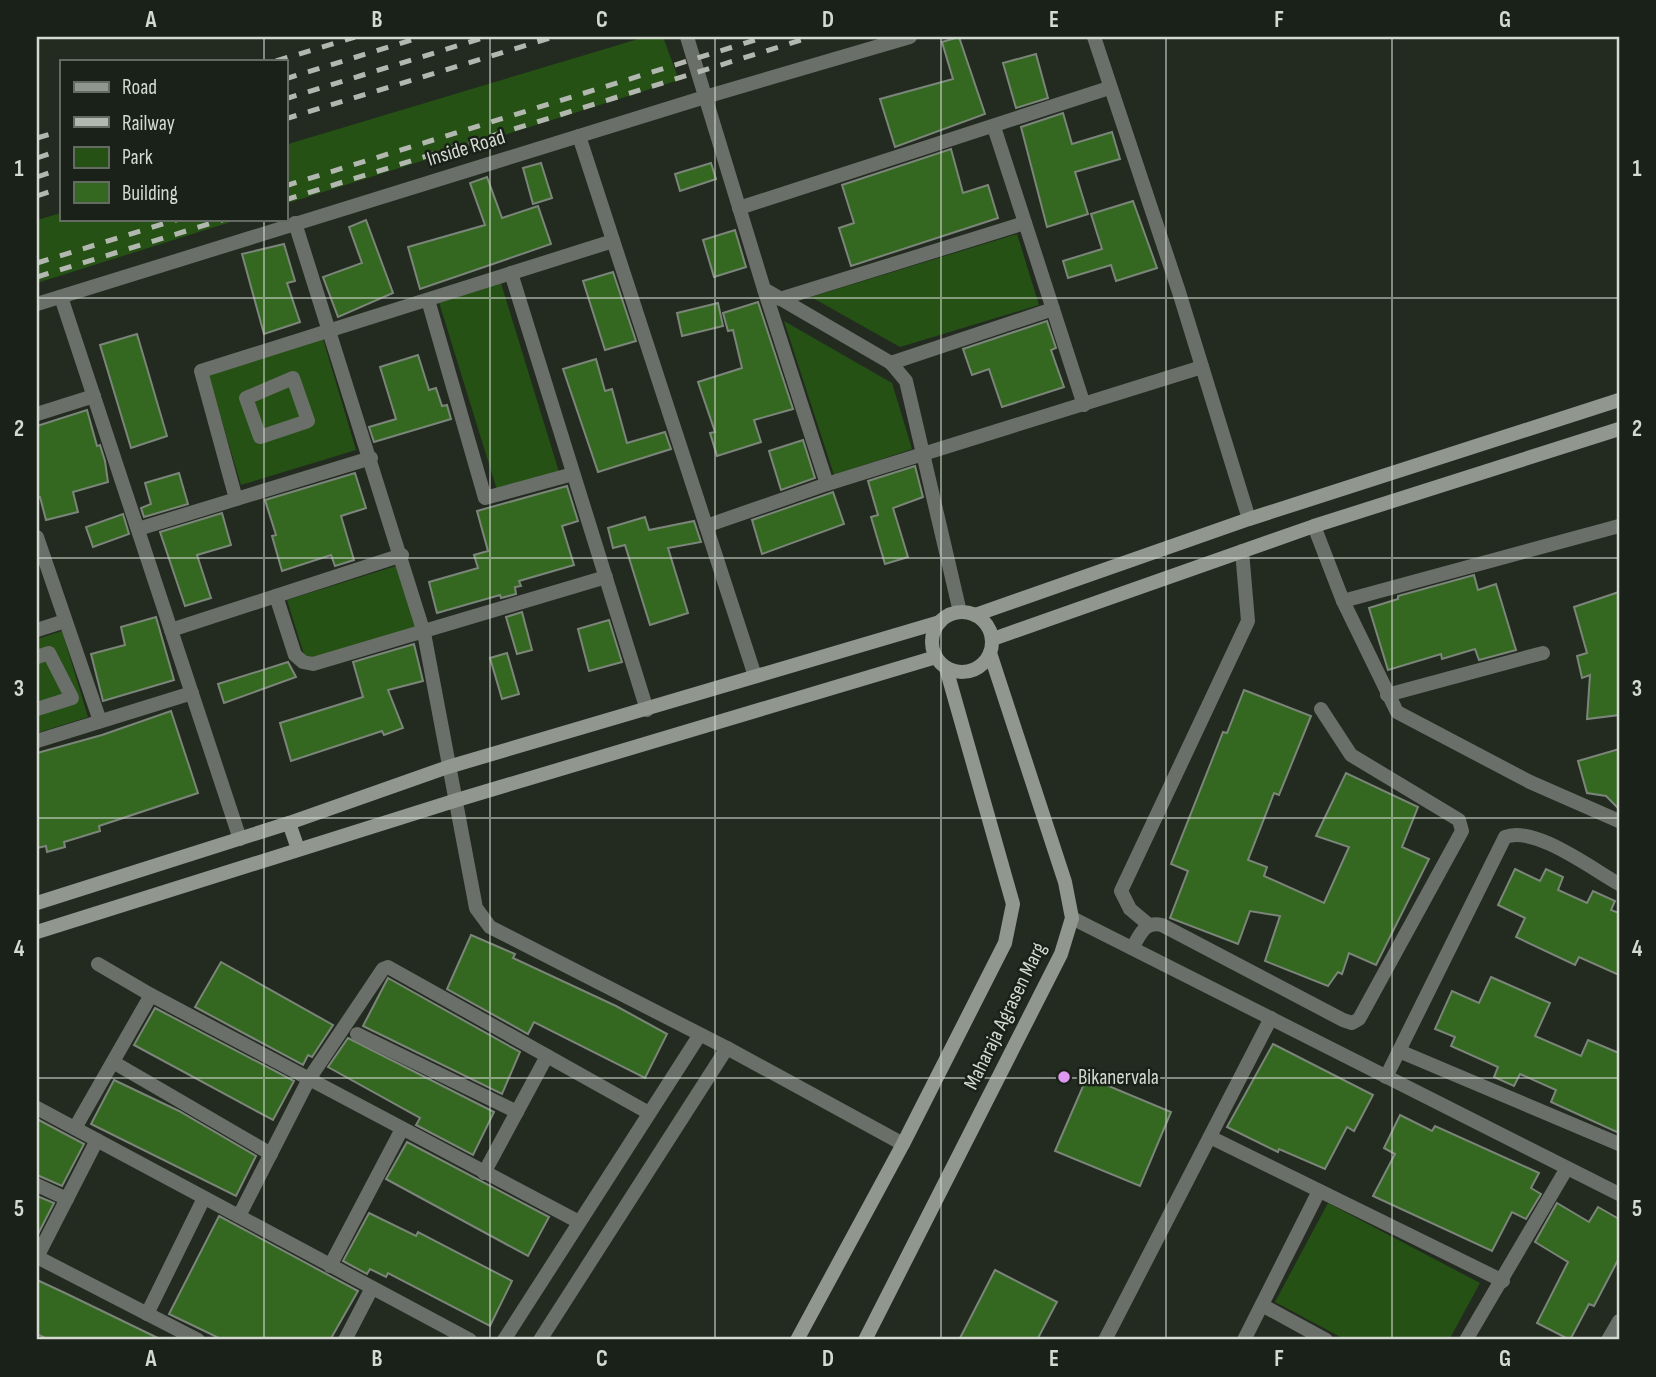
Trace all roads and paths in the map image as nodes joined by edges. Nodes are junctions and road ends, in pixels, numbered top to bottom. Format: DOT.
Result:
graph roads {
  1 [pos="687,37"];
  2 [pos="910,37"];
  3 [pos="1094,37"];
  4 [pos="1109,88"];
  5 [pos="705,97"];
  6 [pos="994,127"];
  7 [pos="579,136"];
  8 [pos="740,208"];
  9 [pos="295,223"];
  10 [pos="1025,223"];
  11 [pos="613,242"];
  12 [pos="511,273"];
  13 [pos="764,289"];
  14 [pos="61,297"];
  15 [pos="780,299"];
  16 [pos="428,300"];
  17 [pos="37,304"];
  18 [pos="1053,309"];
  19 [pos="330,330"];
  20 [pos="891,363"];
  21 [pos="1202,367"];
  22 [pos="293,378"];
  23 [pos="94,396"];
  24 [pos="1619,400"];
  25 [pos="1084,405"];
  26 [pos="37,414"];
  27 [pos="1619,429"];
  28 [pos="925,453"];
  29 [pos="371,458"];
  30 [pos="573,474"];
  31 [pos="827,484"];
  32 [pos="236,499"];
  33 [pos="1249,519"];
  34 [pos="706,526"];
  35 [pos="1314,526"];
  36 [pos="1619,526"];
  37 [pos="138,529"];
  38 [pos="37,537"];
  39 [pos="1242,551"];
  40 [pos="402,555"];
  41 [pos="606,577"];
  42 [pos="276,596"];
  43 [pos="1343,601"];
  44 [pos="960,612"];
  45 [pos="975,615"];
  46 [pos="65,621"];
  47 [pos="940,622"];
  48 [pos="37,630"];
  49 [pos="171,630"];
  50 [pos="424,633"];
  51 [pos="992,646"];
  52 [pos="1543,653"];
  53 [pos="37,657"];
  54 [pos="941,663"];
  55 [pos="755,676"];
  56 [pos="192,693"];
  57 [pos="1387,695"];
  58 [pos="37,709"];
  59 [pos="1321,709"];
  60 [pos="647,710"];
  61 [pos="100,721"];
  62 [pos="37,741"];
  63 [pos="448,767"];
  64 [pos="457,800"];
  65 [pos="1619,821"];
  66 [pos="289,823"];
  67 [pos="240,839"];
  68 [pos="298,849"];
  69 [pos="1619,884"];
  70 [pos="37,903"];
  71 [pos="1072,918"];
  72 [pos="1149,925"];
  73 [pos="37,932"];
  74 [pos="1132,948"];
  75 [pos="98,964"];
  76 [pos="151,995"];
  77 [pos="1271,1018"];
  78 [pos="357,1034"];
  79 [pos="699,1035"];
  80 [pos="727,1048"];
  81 [pos="1399,1051"];
  82 [pos="547,1056"];
  83 [pos="113,1062"];
  84 [pos="1386,1077"];
  85 [pos="309,1079"];
  86 [pos="37,1108"];
  87 [pos="517,1112"];
  88 [pos="649,1113"];
  89 [pos="75,1128"];
  90 [pos="402,1129"];
  91 [pos="1210,1137"];
  92 [pos="97,1140"];
  93 [pos="903,1144"];
  94 [pos="1619,1144"];
  95 [pos="271,1154"];
  96 [pos="1567,1168"];
  97 [pos="484,1173"];
  98 [pos="37,1185"];
  99 [pos="1319,1191"];
  100 [pos="1619,1194"];
  101 [pos="204,1198"];
  102 [pos="67,1199"];
  103 [pos="239,1216"];
  104 [pos="579,1222"];
  105 [pos="37,1257"];
  106 [pos="330,1266"];
  107 [pos="1503,1281"];
  108 [pos="372,1288"];
  109 [pos="1262,1305"];
  110 [pos="147,1314"];
  111 [pos="1619,1321"];
  112 [pos="198,1340"];
  113 [pos="345,1340"];
  114 [pos="470,1340"];
  115 [pos="503,1340"];
  116 [pos="540,1340"];
  117 [pos="797,1340"];
  118 [pos="865,1340"];
  119 [pos="1105,1340"];
  120 [pos="1244,1340"];
  121 [pos="1326,1340"];
  122 [pos="1466,1340"];
  123 [pos="1608,1340"];
  1 -- 5 [label="street"];
  2 -- 5 [label="street, Inside Road"];
  3 -- 4 [label="street"];
  4 -- 6 [label="street"];
  4 -- 21 [label="street"];
  5 -- 7 [label="street, Inside Road"];
  5 -- 8 [label="street"];
  6 -- 8 [label="street"];
  6 -- 10 [label="street"];
  7 -- 9 [label="street, Inside Road"];
  7 -- 11 [label="street"];
  8 -- 13 [label="street"];
  9 -- 14 [label="street, Inside Road"];
  9 -- 19 [label="street"];
  10 -- 15 [label="street"];
  10 -- 18 [label="street"];
  11 -- 12 [label="street"];
  11 -- 34 [label="street"];
  12 -- 16 [label="street"];
  12 -- 30 [label="street"];
  13 -- 15 [label="street"];
  13 -- 31 [label="street"];
  14 -- 17 [label="street, Inside Road"];
  14 -- 23 [label="street"];
  15 -- 20 [label="street"];
  16 -- 19 [label="street"];
  16 -- 30 [label="street"];
  18 -- 20 [label="street"];
  18 -- 25 [label="street"];
  19 -- 29 [label="street"];
  19 -- 32 [label="street"];
  20 -- 28 [label="street"];
  21 -- 25 [label="street"];
  21 -- 33 [label="street"];
  22 -- 22 [label="street"];
  23 -- 26 [label="street"];
  23 -- 37 [label="street"];
  24 -- 33 [label="street"];
  25 -- 28 [label="street"];
  27 -- 35 [label="street"];
  28 -- 31 [label="street"];
  28 -- 44 [label="street"];
  29 -- 32 [label="street"];
  29 -- 40 [label="street"];
  30 -- 41 [label="street"];
  31 -- 34 [label="street"];
  32 -- 37 [label="street"];
  33 -- 45 [label="street"];
  34 -- 55 [label="street"];
  35 -- 39 [label="street"];
  35 -- 43 [label="street"];
  36 -- 43 [label="street"];
  37 -- 49 [label="street"];
  38 -- 46 [label="street"];
  39 -- 51 [label="street"];
  39 -- 72 [label="street"];
  40 -- 42 [label="street"];
  40 -- 50 [label="street"];
  41 -- 50 [label="street"];
  41 -- 60 [label="street"];
  42 -- 49 [label="street"];
  42 -- 50 [label="street"];
  43 -- 57 [label="street"];
  44 -- 45 [label="street"];
  44 -- 47 [label="street"];
  45 -- 51 [label="street"];
  46 -- 48 [label="street"];
  46 -- 61 [label="street"];
  47 -- 54 [label="street"];
  47 -- 55 [label="street"];
  49 -- 56 [label="street"];
  50 -- 63 [label="street"];
  51 -- 54 [label="street"];
  51 -- 71 [label="street, Maharaja Agrasen Marg"];
  52 -- 57 [label="street"];
  53 -- 58 [label="street"];
  54 -- 64 [label="street"];
  54 -- 93 [label="street, Maharaja Agrasen Marg"];
  55 -- 60 [label="street"];
  56 -- 61 [label="street"];
  56 -- 67 [label="street"];
  57 -- 65 [label="street"];
  59 -- 72 [label="street"];
  60 -- 63 [label="street"];
  61 -- 62 [label="street"];
  63 -- 64 [label="street"];
  63 -- 66 [label="street"];
  64 -- 68 [label="street"];
  64 -- 79 [label="street"];
  66 -- 67 [label="street"];
  66 -- 68 [label="street"];
  67 -- 70 [label="street"];
  68 -- 73 [label="street"];
  69 -- 81 [label="street"];
  71 -- 74 [label="street"];
  71 -- 118 [label="street, Maharaja Agrasen Marg"];
  72 -- 74 [label="street"];
  74 -- 77 [label="street"];
  75 -- 76 [label="street"];
  76 -- 83 [label="street"];
  76 -- 85 [label="street"];
  77 -- 84 [label="street"];
  77 -- 91 [label="street"];
  78 -- 87 [label="street"];
  79 -- 80 [label="street"];
  79 -- 88 [label="street"];
  80 -- 93 [label="street"];
  80 -- 116 [label="street"];
  81 -- 84 [label="street"];
  81 -- 94 [label="street"];
  82 -- 85 [label="street"];
  82 -- 87 [label="street"];
  82 -- 88 [label="street"];
  83 -- 89 [label="street"];
  83 -- 95 [label="street"];
  84 -- 96 [label="street"];
  85 -- 90 [label="street"];
  85 -- 95 [label="street"];
  86 -- 89 [label="street"];
  87 -- 97 [label="street"];
  88 -- 104 [label="street"];
  89 -- 92 [label="street"];
  90 -- 97 [label="street"];
  90 -- 106 [label="street"];
  91 -- 99 [label="street"];
  91 -- 119 [label="street"];
  92 -- 101 [label="street"];
  92 -- 102 [label="street"];
  93 -- 117 [label="street, Maharaja Agrasen Marg"];
  95 -- 103 [label="street"];
  96 -- 100 [label="street"];
  96 -- 107 [label="street"];
  97 -- 104 [label="street"];
  98 -- 102 [label="street"];
  99 -- 107 [label="street"];
  99 -- 109 [label="street"];
  101 -- 103 [label="street"];
  101 -- 110 [label="street"];
  102 -- 105 [label="street"];
  103 -- 106 [label="street"];
  104 -- 115 [label="street"];
  105 -- 110 [label="street"];
  106 -- 108 [label="street"];
  107 -- 122 [label="street"];
  108 -- 113 [label="street"];
  108 -- 114 [label="street"];
  109 -- 120 [label="street"];
  109 -- 121 [label="street"];
  110 -- 112 [label="street"];
  111 -- 123 [label="street"];
}
